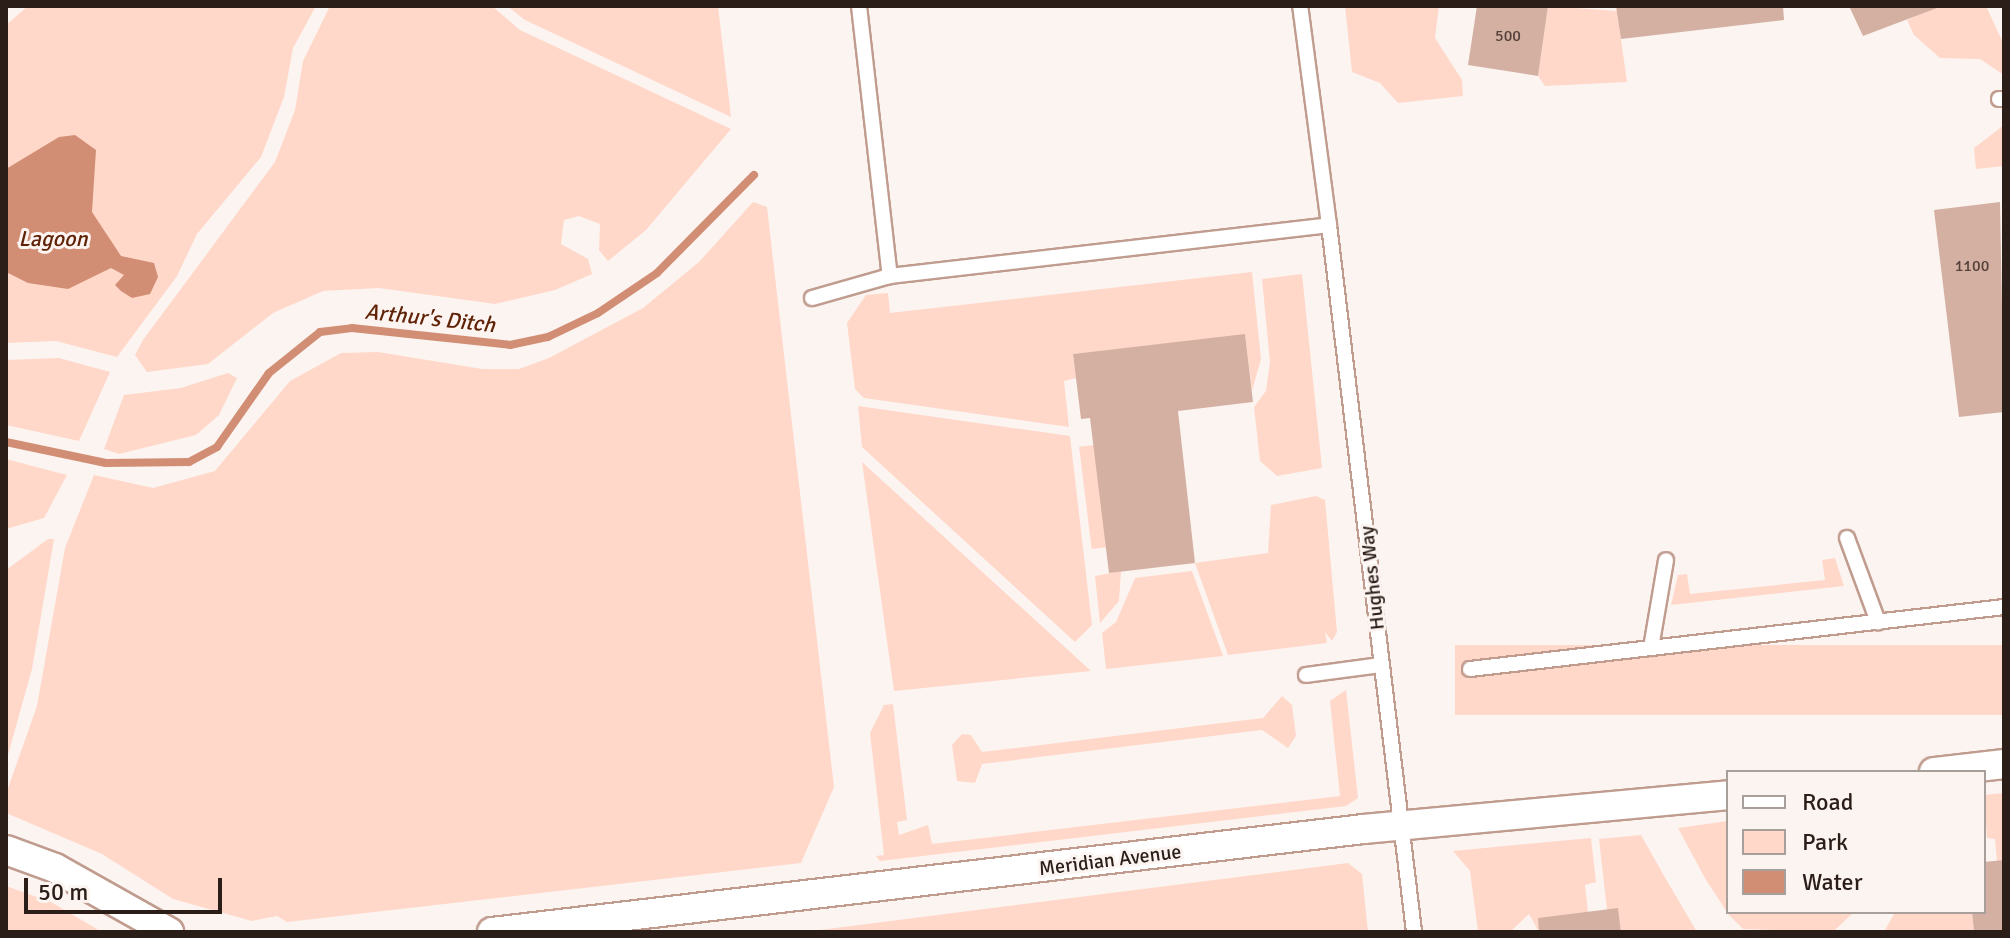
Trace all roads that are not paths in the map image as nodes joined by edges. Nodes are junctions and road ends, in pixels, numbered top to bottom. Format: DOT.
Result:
graph roads {
  1 [pos="859,6"];
  2 [pos="1300,6"];
  3 [pos="1329,225"];
  4 [pos="890,276"];
  5 [pos="812,298"];
  6 [pos="1847,538"];
  7 [pos="1666,560"];
  8 [pos="2004,607"];
  9 [pos="1878,622"];
  10 [pos="1651,648"];
  11 [pos="1381,665"];
  12 [pos="1470,669"];
  13 [pos="1306,675"];
  14 [pos="2004,764"];
  15 [pos="1952,770"];
  16 [pos="1726,795"];
  17 [pos="1401,826"];
  18 [pos="6,850"];
  19 [pos="169,932"];
  20 [pos="492,932"];
  21 [pos="1414,932"];
  1 -- 4 [label="lane"];
  2 -- 3 [label="lane, Hughes Way"];
  3 -- 4 [label="lane"];
  3 -- 11 [label="lane, Hughes Way"];
  4 -- 5 [label="lane"];
  6 -- 9 [label="lane"];
  7 -- 10 [label="lane"];
  8 -- 9 [label="lane"];
  9 -- 10 [label="lane"];
  10 -- 12 [label="lane"];
  11 -- 13 [label="lane"];
  11 -- 17 [label="lane, Hughes Way"];
  14 -- 15 [label="street"];
  16 -- 17 [label="street, Meridian Avenue"];
  17 -- 20 [label="street, Meridian Avenue"];
  17 -- 21 [label="lane, Hughes Way"];
  18 -- 19 [label="street"];
}
